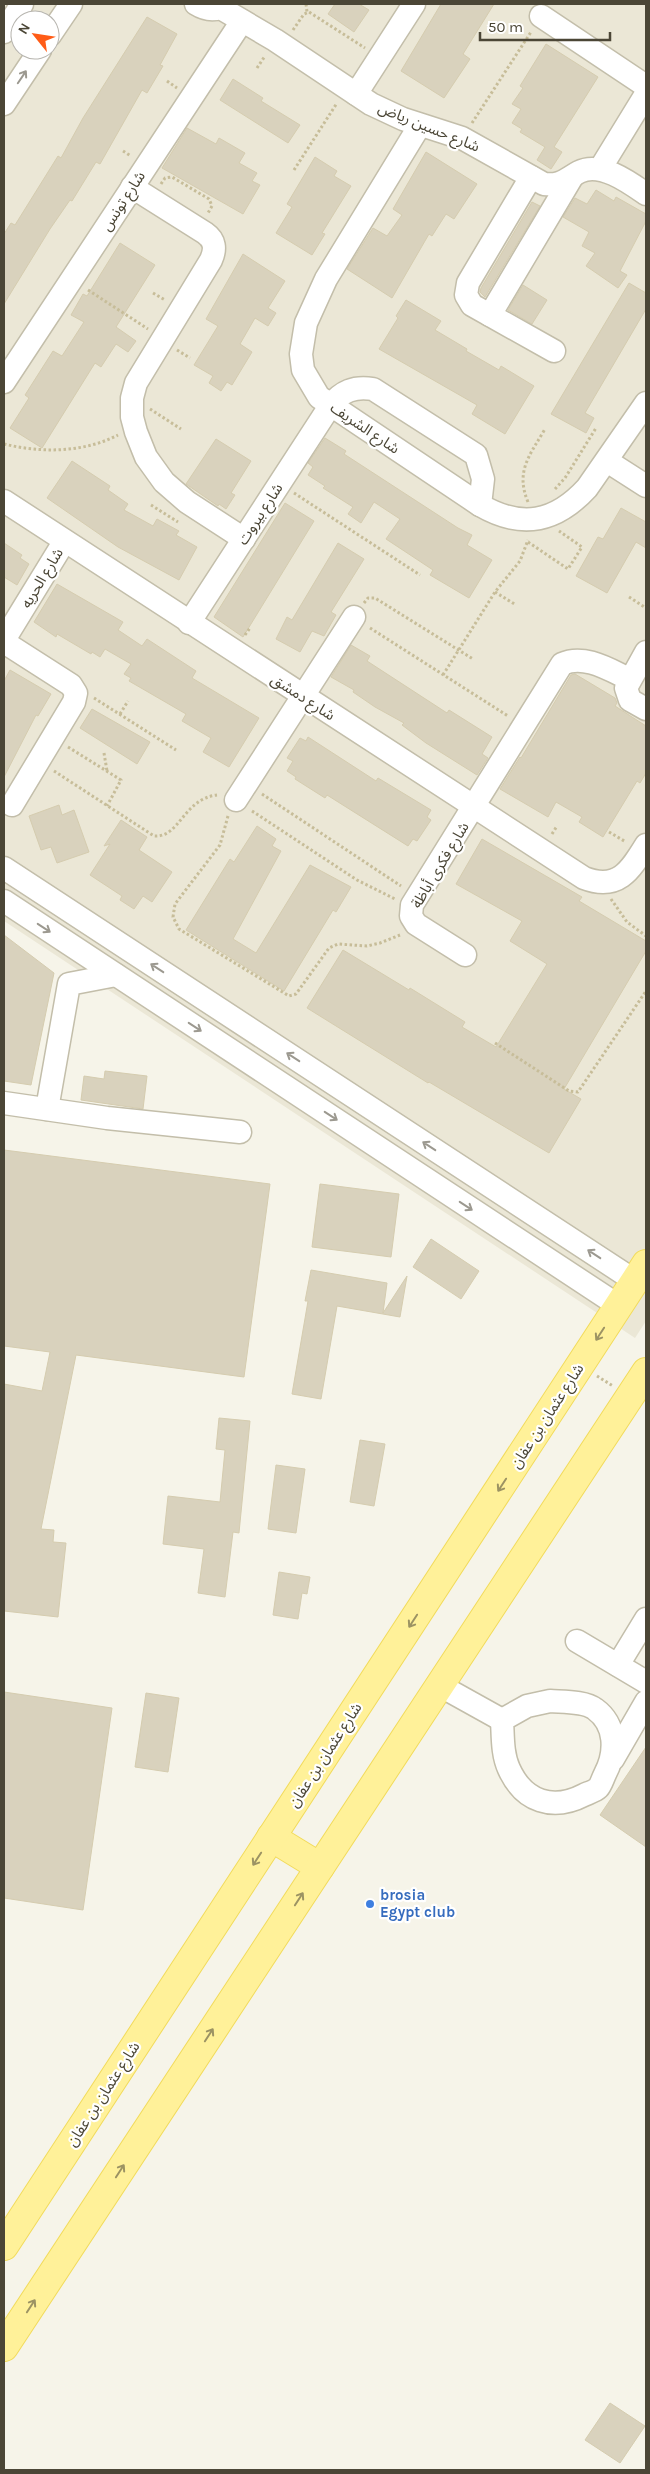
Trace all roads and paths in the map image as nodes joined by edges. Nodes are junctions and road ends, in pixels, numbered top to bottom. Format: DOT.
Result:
graph roads {
  1 [pos="22,4"];
  2 [pos="71,4"];
  3 [pos="196,4"];
  4 [pos="306,4"];
  5 [pos="414,4"];
  6 [pos="227,9"];
  7 [pos="307,12"];
  8 [pos="541,16"];
  9 [pos="60,20"];
  10 [pos="9,29"];
  11 [pos="283,45"];
  12 [pos="380,57"];
  13 [pos="33,60"];
  14 [pos="646,86"];
  15 [pos="351,91"];
  16 [pos="646,94"];
  17 [pos="4,104"];
  18 [pos="420,126"];
  19 [pos="462,138"];
  20 [pos="600,169"];
  21 [pos="294,170"];
  22 [pos="531,177"];
  23 [pos="572,177"];
  24 [pos="132,187"];
  25 [pos="646,194"];
  26 [pos="152,199"];
  27 [pos="198,228"];
  28 [pos="71,279"];
  29 [pos="490,315"];
  30 [pos="163,338"];
  31 [pos="554,351"];
  32 [pos="4,382"];
  33 [pos="132,398"];
  34 [pos="646,403"];
  35 [pos="330,406"];
  36 [pos="134,426"];
  37 [pos="596,428"];
  38 [pos="181,429"];
  39 [pos="545,429"];
  40 [pos="4,444"];
  41 [pos="607,461"];
  42 [pos="280,484"];
  43 [pos="646,486"];
  44 [pos="548,493"];
  45 [pos="4,501"];
  46 [pos="480,505"];
  47 [pos="535,513"];
  48 [pos="244,539"];
  49 [pos="64,542"];
  50 [pos="528,542"];
  51 [pos="420,574"];
  52 [pos="495,592"];
  53 [pos="629,597"];
  54 [pos="516,605"];
  55 [pos="646,608"];
  56 [pos="354,618"];
  57 [pos="189,623"];
  58 [pos="4,640"];
  59 [pos="458,650"];
  60 [pos="646,652"];
  61 [pos="473,659"];
  62 [pos="443,674"];
  63 [pos="629,679"];
  64 [pos="76,693"];
  65 [pos="304,697"];
  66 [pos="128,701"];
  67 [pos="646,709"];
  68 [pos="120,714"];
  69 [pos="523,726"];
  70 [pos="53,738"];
  71 [pos="176,750"];
  72 [pos="104,753"];
  73 [pos="39,760"];
  74 [pos="107,772"];
  75 [pos="242,792"];
  76 [pos="12,805"];
  77 [pos="107,806"];
  78 [pos="474,808"];
  79 [pos="646,845"];
  80 [pos="4,868"];
  81 [pos="606,883"];
  82 [pos="4,901"];
  83 [pos="415,909"];
  84 [pos="646,936"];
  85 [pos="465,955"];
  86 [pos="116,975"];
  87 [pos="646,990"];
  88 [pos="495,1043"];
  89 [pos="4,1104"];
  90 [pos="47,1110"];
  91 [pos="398,1126"];
  92 [pos="240,1132"];
  93 [pos="381,1149"];
  94 [pos="456,1164"];
  95 [pos="440,1189"];
  96 [pos="641,1273"];
  97 [pos="619,1306"];
  98 [pos="580,1365"];
  99 [pos="646,1372"];
  100 [pos="630,1397"];
  101 [pos="646,1618"];
  102 [pos="577,1640"];
  103 [pos="618,1665"];
  104 [pos="646,1682"];
  105 [pos="439,1686"];
  106 [pos="646,1702"];
  107 [pos="502,1720"];
  108 [pos="613,1759"];
  109 [pos="271,1837"];
  110 [pos="320,1867"];
  111 [pos="4,2246"];
  112 [pos="4,2347"];
  1 -- 10 [label="street"];
  2 -- 9 [label="street"];
  3 -- 6 [label="street, شارع حسين رياض"];
  4 -- 7 [label="path"];
  5 -- 12 [label="street"];
  6 -- 11 [label="street, شارع حسين رياض"];
  6 -- 24 [label="street, شارع تونس"];
  7 -- 11 [label="path"];
  7 -- 12 [label="path"];
  8 -- 14 [label="street"];
  8 -- 19 [label="path"];
  11 -- 15 [label="street, شارع حسين رياض"];
  12 -- 15 [label="street"];
  17 -- 13 [label="street, one-way"];
  15 -- 18 [label="street, شارع حسين رياض"];
  15 -- 21 [label="path"];
  16 -- 20 [label="street"];
  18 -- 19 [label="street, شارع حسين رياض"];
  18 -- 35 [label="street, شارع الشريف"];
  19 -- 22 [label="street, شارع حسين رياض"];
  20 -- 23 [label="street, شارع حسين رياض"];
  20 -- 25 [label="street"];
  22 -- 23 [label="street, شارع حسين رياض"];
  22 -- 29 [label="street"];
  23 -- 29 [label="street"];
  24 -- 26 [label="street"];
  24 -- 28 [label="street, شارع تونس"];
  26 -- 27 [label="street"];
  26 -- 27 [label="path"];
  27 -- 30 [label="street"];
  28 -- 30 [label="path"];
  28 -- 32 [label="street, شارع تونس"];
  29 -- 31 [label="street"];
  30 -- 33 [label="street"];
  33 -- 36 [label="street"];
  33 -- 38 [label="path"];
  34 -- 41 [label="street"];
  35 -- 42 [label="street, شارع بيروت"];
  35 -- 46 [label="street, شارع الشريف"];
  35 -- 46 [label="street, شارع بيروت"];
  36 -- 40 [label="path"];
  36 -- 48 [label="street"];
  37 -- 44 [label="path"];
  39 -- 47 [label="path"];
  41 -- 43 [label="street"];
  41 -- 47 [label="street"];
  42 -- 48 [label="street, شارع بيروت"];
  42 -- 51 [label="path"];
  45 -- 49 [label="street, شارع دمشق"];
  46 -- 47 [label="street, شارع الشريف"];
  47 -- 50 [label="path"];
  47 -- 50 [label="path"];
  48 -- 57 [label="street, شارع بيروت"];
  49 -- 57 [label="street, شارع دمشق"];
  49 -- 58 [label="street, شارع الحريه"];
  50 -- 52 [label="path"];
  52 -- 54 [label="path"];
  52 -- 59 [label="path"];
  53 -- 55 [label="path"];
  56 -- 59 [label="path"];
  56 -- 62 [label="path"];
  56 -- 65 [label="street"];
  57 -- 65 [label="street, شارع دمشق"];
  58 -- 64 [label="street"];
  59 -- 61 [label="path"];
  59 -- 62 [label="path"];
  60 -- 63 [label="street"];
  62 -- 69 [label="path"];
  63 -- 67 [label="street"];
  63 -- 69 [label="street, شارع فكرى أباظة"];
  64 -- 68 [label="path"];
  64 -- 70 [label="street"];
  65 -- 75 [label="street"];
  65 -- 78 [label="street, شارع دمشق"];
  66 -- 68 [label="path"];
  68 -- 71 [label="path"];
  69 -- 78 [label="street, شارع فكرى أباظة"];
  70 -- 73 [label="street"];
  70 -- 74 [label="path"];
  72 -- 74 [label="path"];
  73 -- 76 [label="street"];
  73 -- 77 [label="path"];
  74 -- 77 [label="path"];
  75 -- 77 [label="path"];
  75 -- 83 [label="path"];
  75 -- 83 [label="path"];
  75 -- 83 [label="path"];
  78 -- 81 [label="street, شارع دمشق"];
  78 -- 83 [label="street, شارع فكرى أباظة"];
  79 -- 81 [label="street"];
  91 -- 80 [label="street, one-way"];
  81 -- 84 [label="path"];
  82 -- 86 [label="street, one-way"];
  83 -- 85 [label="street, شارع فكرى أباظة"];
  86 -- 90 [label="street"];
  86 -- 93 [label="street, one-way"];
  87 -- 88 [label="path"];
  89 -- 90 [label="street"];
  90 -- 92 [label="street"];
  91 -- 93 [label="street"];
  94 -- 91 [label="street, one-way"];
  93 -- 95 [label="street"];
  94 -- 95 [label="street"];
  96 -- 94 [label="street, one-way"];
  95 -- 97 [label="street, one-way"];
  96 -- 97 [label="main road, شارع عثمان بن عفان"];
  97 -- 98 [label="main road, شارع عثمان بن عفان, one-way"];
  98 -- 100 [label="path"];
  98 -- 109 [label="main road, شارع عثمان بن عفان, one-way"];
  99 -- 100 [label="main road"];
  100 -- 105 [label="main road"];
  101 -- 103 [label="street"];
  102 -- 103 [label="street"];
  103 -- 104 [label="street"];
  105 -- 107 [label="street"];
  105 -- 110 [label="main road"];
  106 -- 108 [label="street"];
  107 -- 108 [label="street"];
  107 -- 108 [label="street"];
  109 -- 110 [label="main road"];
  109 -- 111 [label="main road, شارع عثمان بن عفان, one-way"];
  112 -- 110 [label="main road, one-way"];
}
